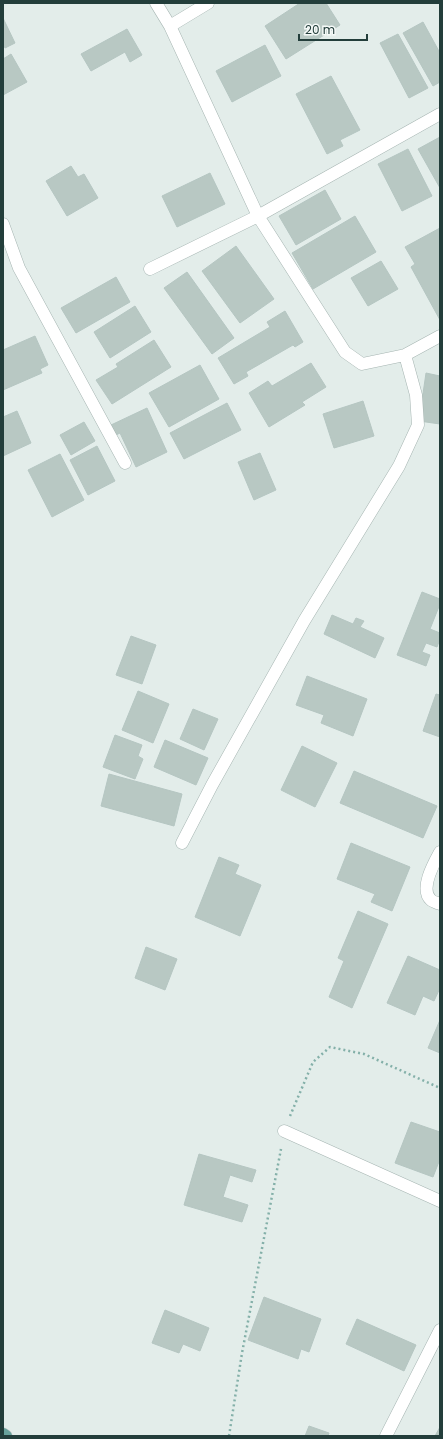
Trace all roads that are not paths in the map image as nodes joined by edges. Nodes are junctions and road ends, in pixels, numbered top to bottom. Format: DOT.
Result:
graph roads {
  1 [pos="156,3"];
  2 [pos="208,3"];
  3 [pos="170,26"];
  4 [pos="440,114"];
  5 [pos="258,216"];
  6 [pos="3,224"];
  7 [pos="150,269"];
  8 [pos="440,336"];
  9 [pos="405,355"];
  10 [pos="125,463"];
  11 [pos="182,843"];
  12 [pos="440,852"];
  13 [pos="440,904"];
  14 [pos="284,1131"];
  15 [pos="440,1201"];
  16 [pos="440,1330"];
  17 [pos="3,1434"];
  18 [pos="6,1436"];
  19 [pos="386,1436"];
  1 -- 3 [label="street"];
  2 -- 3 [label="street"];
  3 -- 5 [label="street"];
  4 -- 5 [label="street"];
  5 -- 7 [label="street"];
  5 -- 9 [label="street"];
  6 -- 10 [label="street"];
  8 -- 9 [label="street"];
  9 -- 11 [label="street"];
  12 -- 13 [label="street"];
  14 -- 15 [label="street"];
  16 -- 19 [label="street"];
  17 -- 18 [label="main road"];
}
